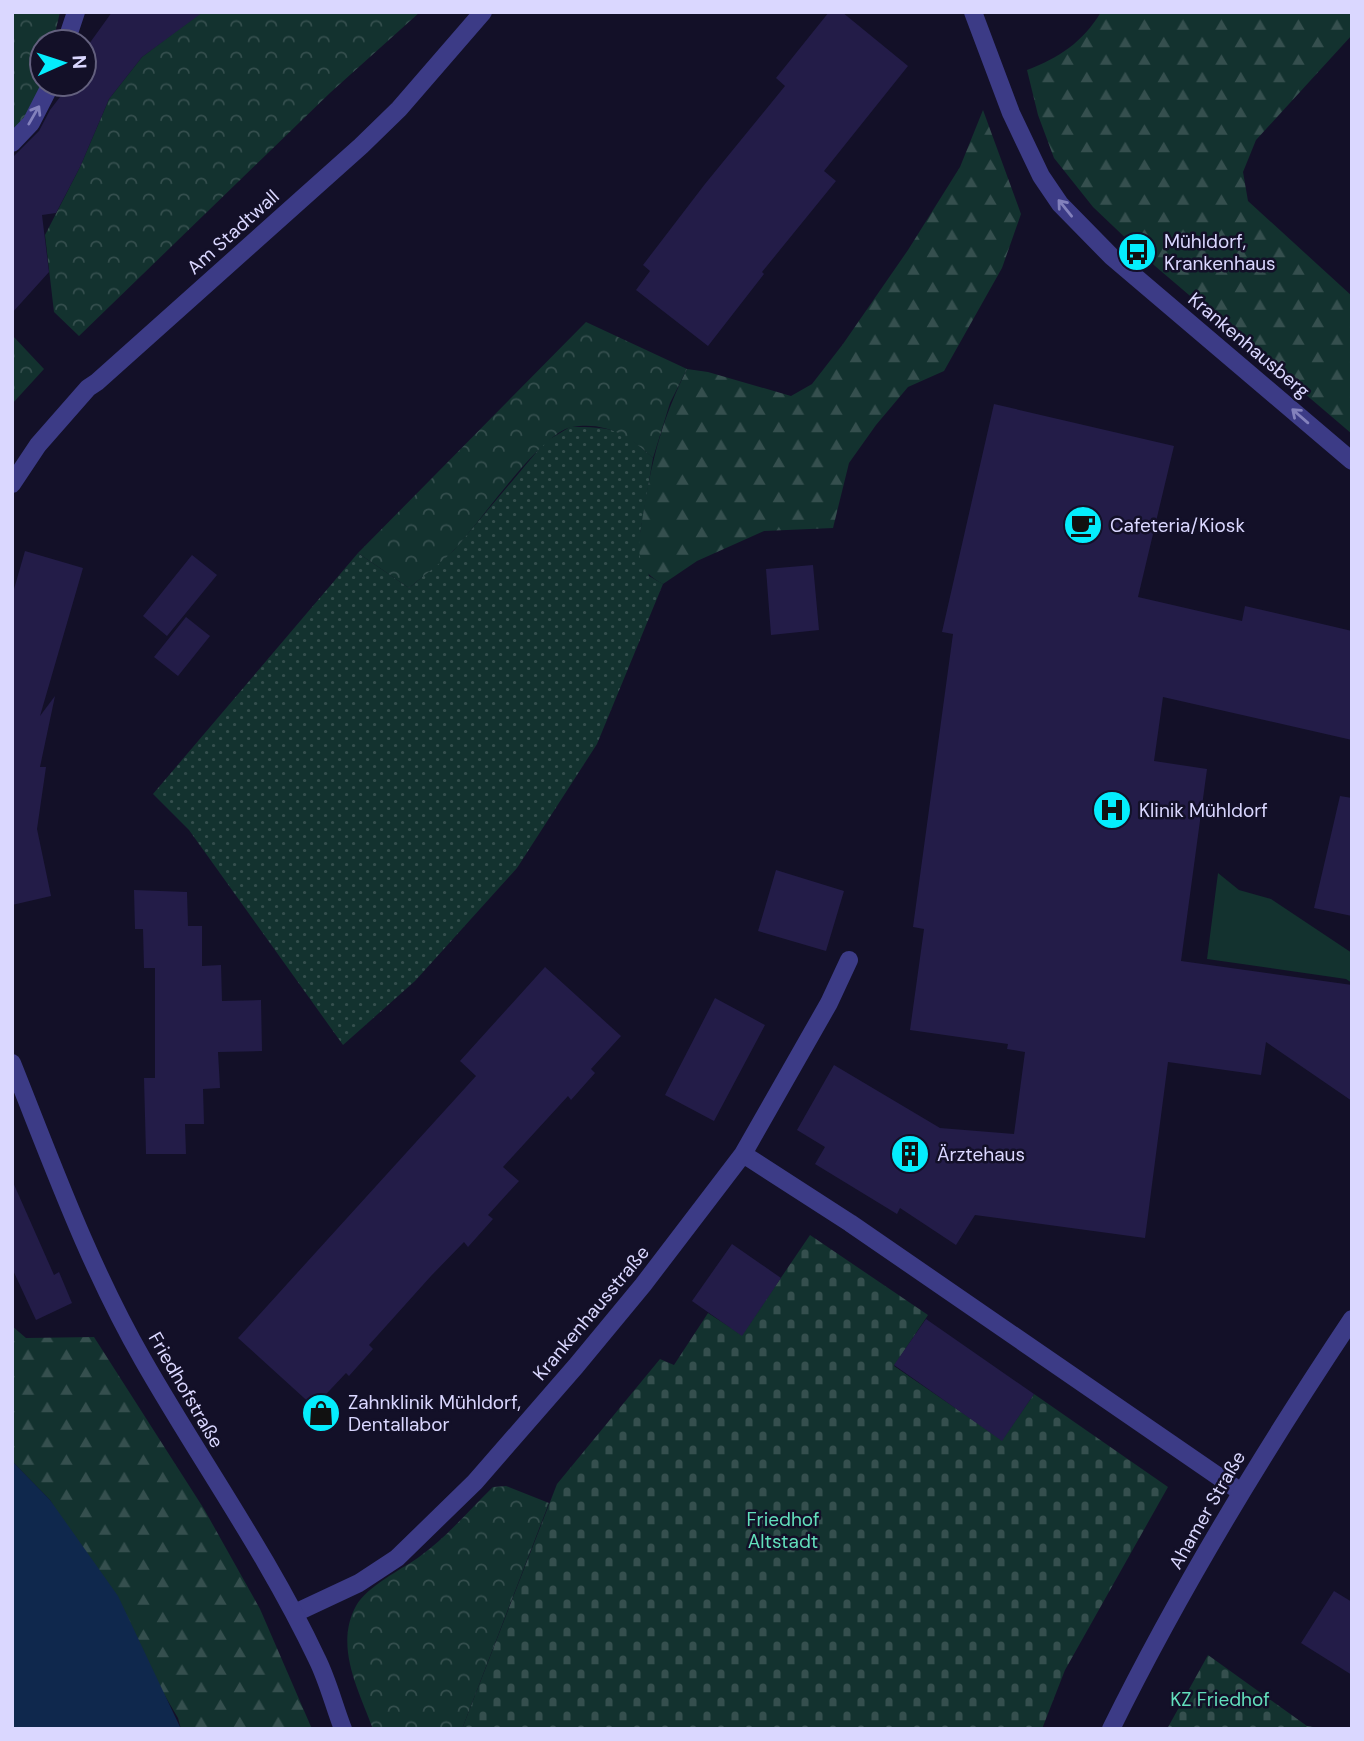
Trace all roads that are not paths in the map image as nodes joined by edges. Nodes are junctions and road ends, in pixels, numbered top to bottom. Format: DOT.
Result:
graph roads {
  1 [pos="484,12"];
  2 [pos="973,12"];
  3 [pos="44,98"];
  4 [pos="12,143"];
  5 [pos="1352,461"];
  6 [pos="12,484"];
  7 [pos="849,960"];
  8 [pos="12,1063"];
  9 [pos="743,1154"];
  10 [pos="1352,1319"];
  11 [pos="1241,1492"];
  12 [pos="295,1613"];
  13 [pos="342,1729"];
  14 [pos="1111,1729"];
  1 -- 6 [label="street, Am Stadtwall"];
  5 -- 2 [label="street, Krankenhausberg, one-way"];
  4 -- 3 [label="street, one-way"];
  7 -- 9 [label="street, Krankenhausstraße"];
  8 -- 12 [label="street, Friedhofstraße"];
  9 -- 11 [label="street"];
  9 -- 12 [label="street, Krankenhausstraße"];
  10 -- 11 [label="street, Ahamer Straße"];
  11 -- 14 [label="street, Ahamer Straße"];
  12 -- 13 [label="street, Friedhofstraße"];
}
